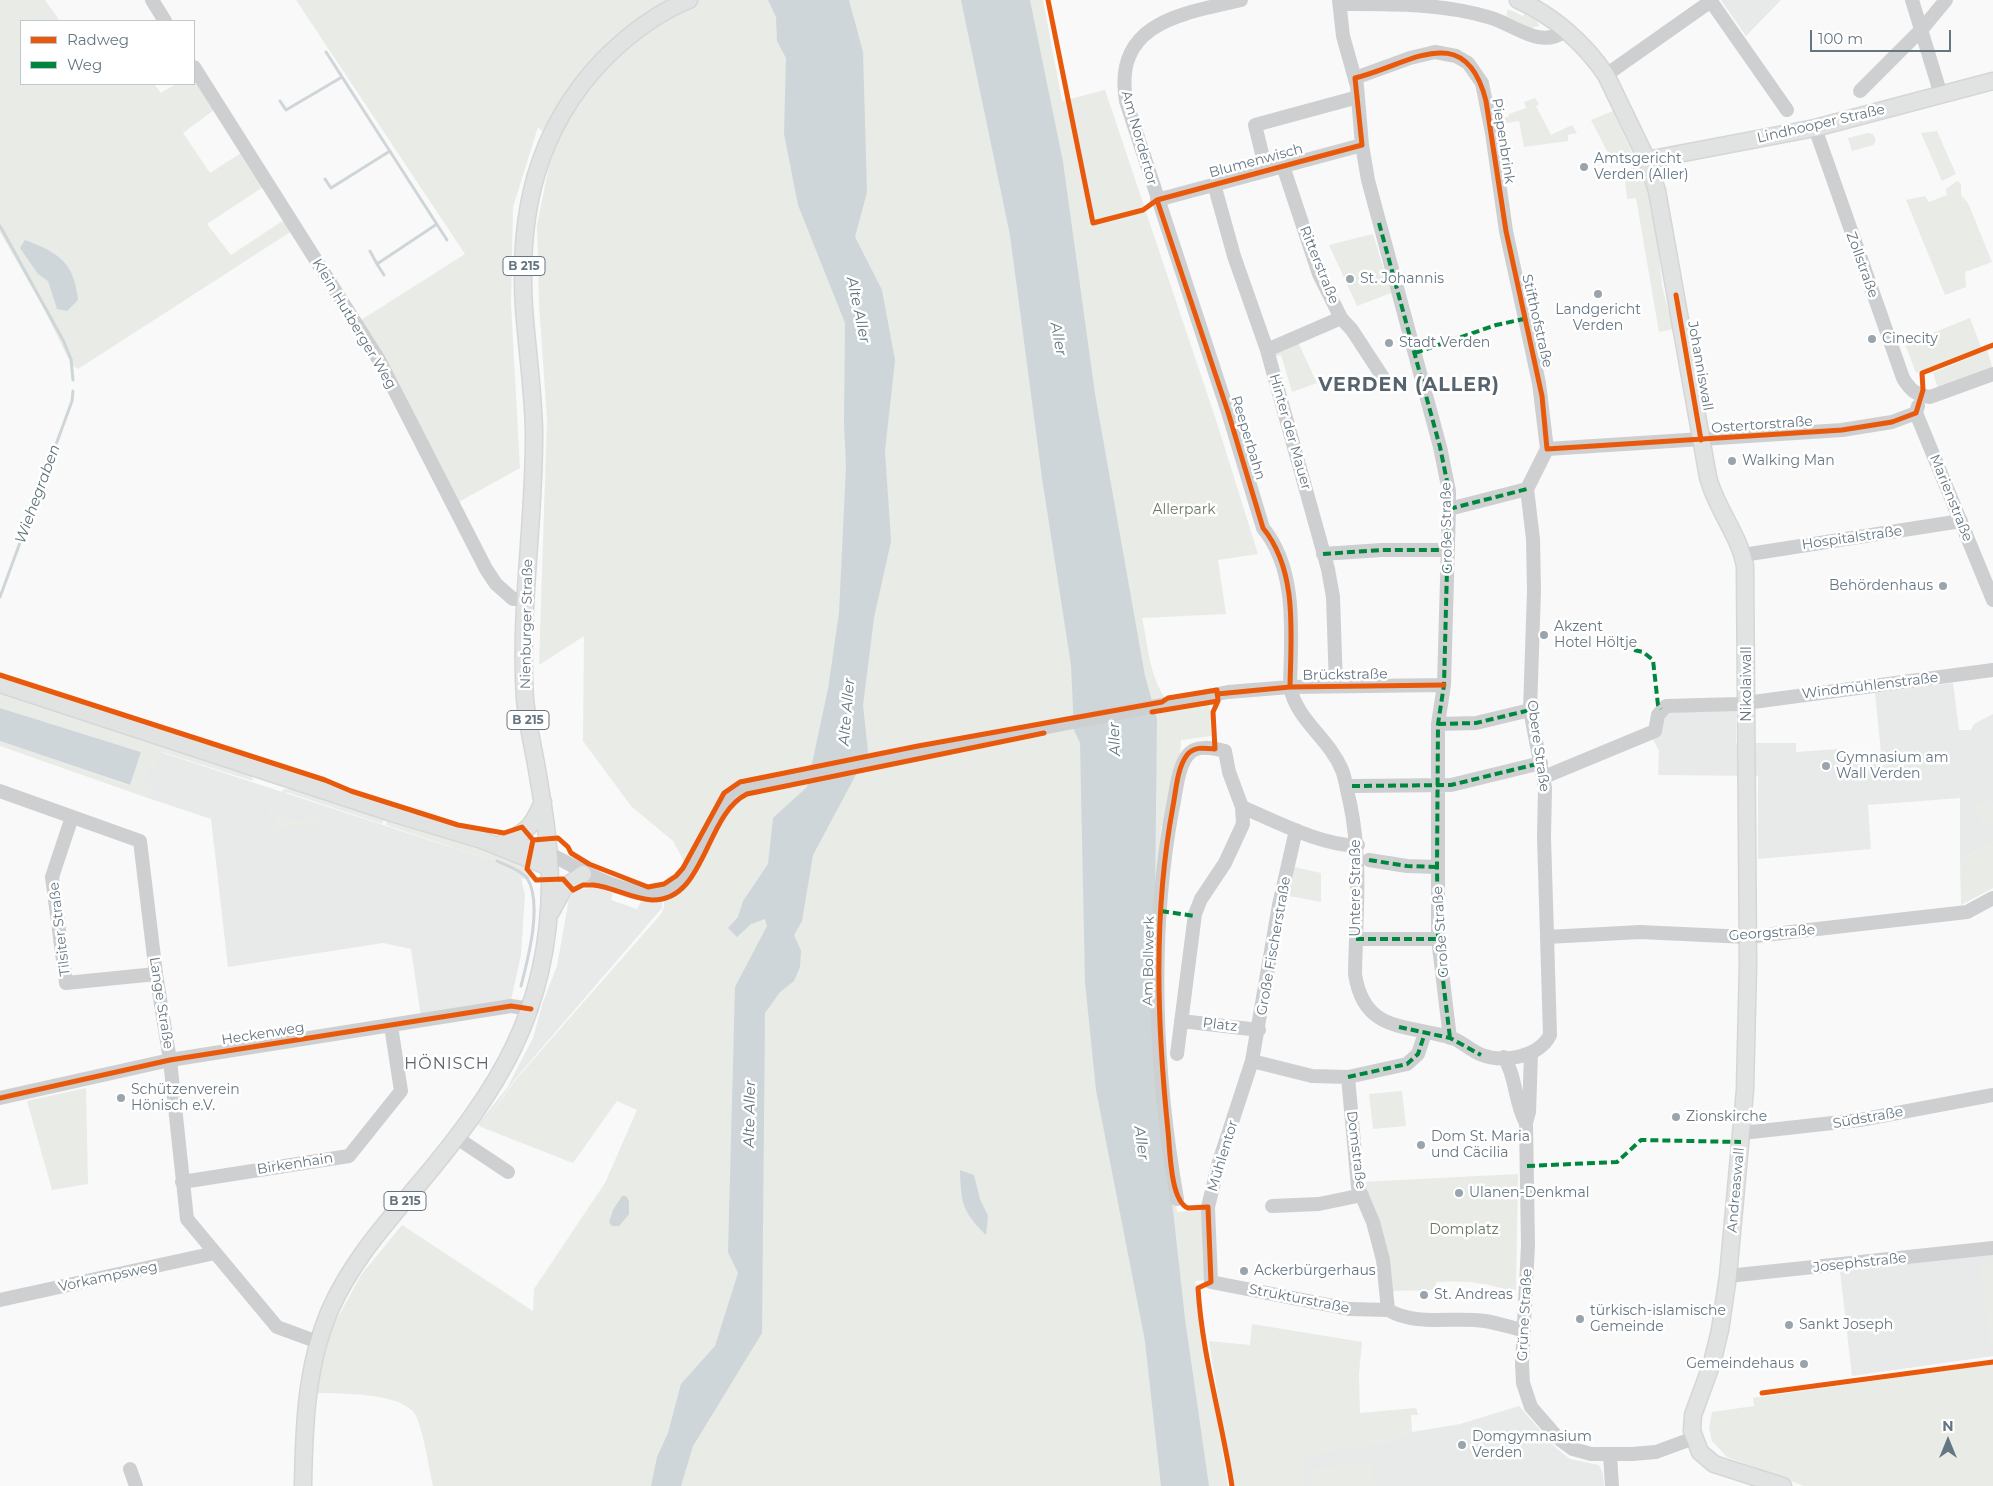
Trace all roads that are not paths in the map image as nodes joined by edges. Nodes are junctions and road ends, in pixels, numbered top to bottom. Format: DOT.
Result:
graph roads {
  1 [pos="152,0"];
  2 [pos="689,0"];
  3 [pos="1241,0"];
  4 [pos="1518,0"];
  5 [pos="1912,0"];
  6 [pos="1946,0"];
  7 [pos="1710,1"];
  8 [pos="1340,2"];
  9 [pos="164,20"];
  10 [pos="1551,20"];
  11 [pos="1922,29"];
  12 [pos="1565,31"];
  13 [pos="1528,33"];
  14 [pos="195,69"];
  15 [pos="1606,74"];
  16 [pos="1355,78"];
  17 [pos="1993,81"];
  18 [pos="1860,91"];
  19 [pos="1941,96"];
  20 [pos="1358,97"];
  21 [pos="1787,110"];
  22 [pos="1815,128"];
  23 [pos="1362,145"];
  24 [pos="1647,160"];
  25 [pos="1283,166"];
  26 [pos="1266,170"];
  27 [pos="1214,184"];
  28 [pos="1500,198"];
  29 [pos="1157,200"];
  30 [pos="1341,318"];
  31 [pos="1267,350"];
  32 [pos="1993,374"];
  33 [pos="1386,382"];
  34 [pos="1920,395"];
  35 [pos="1916,413"];
  36 [pos="1701,440"];
  37 [pos="1547,449"];
  38 [pos="1527,489"];
  39 [pos="1450,509"];
  40 [pos="1961,521"];
  41 [pos="1448,550"];
  42 [pos="1324,554"];
  43 [pos="1743,555"];
  44 [pos="526,599"];
  45 [pos="1993,600"];
  46 [pos="1993,670"];
  47 [pos="0,684"];
  48 [pos="1444,685"];
  49 [pos="1336,686"];
  50 [pos="1290,687"];
  51 [pos="1747,702"];
  52 [pos="1530,710"];
  53 [pos="1438,724"];
  54 [pos="1542,770"];
  55 [pos="1352,786"];
  56 [pos="1437,786"];
  57 [pos="0,791"];
  58 [pos="542,802"];
  59 [pos="1242,807"];
  60 [pos="72,817"];
  61 [pos="1296,830"];
  62 [pos="482,840"];
  63 [pos="508,842"];
  64 [pos="1358,845"];
  65 [pos="549,860"];
  66 [pos="1369,860"];
  67 [pos="1437,867"];
  68 [pos="586,874"];
  69 [pos="1993,898"];
  70 [pos="549,916"];
  71 [pos="1547,937"];
  72 [pos="1748,937"];
  73 [pos="1356,939"];
  74 [pos="1438,939"];
  75 [pos="156,974"];
  76 [pos="530,1009"];
  77 [pos="1181,1021"];
  78 [pos="391,1026"];
  79 [pos="1259,1030"];
  80 [pos="1424,1033"];
  81 [pos="1450,1038"];
  82 [pos="1177,1054"];
  83 [pos="1531,1054"];
  84 [pos="1504,1057"];
  85 [pos="170,1060"];
  86 [pos="1252,1061"];
  87 [pos="1348,1077"];
  88 [pos="1993,1095"];
  89 [pos="0,1098"];
  90 [pos="1526,1123"];
  91 [pos="1742,1133"];
  92 [pos="457,1138"];
  93 [pos="508,1172"];
  94 [pos="182,1182"];
  95 [pos="1362,1195"];
  96 [pos="1177,1199"];
  97 [pos="1272,1206"];
  98 [pos="1993,1248"];
  99 [pos="215,1253"];
  100 [pos="1728,1276"];
  101 [pos="1211,1282"];
  102 [pos="0,1300"];
  103 [pos="1388,1310"];
  104 [pos="1523,1330"];
  105 [pos="318,1342"];
  106 [pos="1694,1438"];
  107 [pos="1610,1455"];
  108 [pos="130,1469"];
  109 [pos="136,1486"];
  110 [pos="303,1486"];
  111 [pos="1612,1486"];
  112 [pos="1783,1486"];
  1 -- 9 [label="street"];
  2 -- 44 [label="main road, Nienburger Straße / B 215"];
  3 -- 29 [label="street, Am Nordertor"];
  4 -- 10 [label="main road, Johanniswall"];
  5 -- 11 [label="street"];
  6 -- 11 [label="street"];
  7 -- 15 [label="street"];
  7 -- 21 [label="street"];
  8 -- 13 [label="street"];
  8 -- 16 [label="street, Große Straße"];
  10 -- 12 [label="main road, Johanniswall"];
  10 -- 13 [label="street"];
  11 -- 18 [label="street"];
  11 -- 19 [label="street"];
  12 -- 13 [label="street"];
  12 -- 15 [label="main road, Johanniswall"];
  14 -- 44 [label="street, Klein Hutberger Weg"];
  15 -- 24 [label="main road, Johanniswall"];
  16 -- 20 [label="street, Große Straße"];
  16 -- 28 [label="street, Piepenbrink"];
  17 -- 19 [label="main road, Lindhooper Straße"];
  19 -- 22 [label="main road, Lindhooper Straße"];
  20 -- 23 [label="street, Große Straße"];
  20 -- 26 [label="street"];
  22 -- 24 [label="main road, Lindhooper Straße"];
  22 -- 34 [label="street, Zollstraße"];
  23 -- 25 [label="street, Blumenwisch"];
  23 -- 39 [label="street, Große Straße"];
  24 -- 36 [label="main road, Johanniswall"];
  25 -- 26 [label="street, Blumenwisch"];
  25 -- 30 [label="street, Ritterstraße"];
  26 -- 27 [label="street, Blumenwisch"];
  27 -- 29 [label="street, Blumenwisch"];
  27 -- 31 [label="street, Hinter der Mauer"];
  28 -- 37 [label="street, Stifthofstraße"];
  29 -- 50 [label="street, Reeperbahn"];
  30 -- 31 [label="street"];
  30 -- 33 [label="street, Ritterstraße"];
  31 -- 42 [label="street, Hinter der Mauer"];
  32 -- 34 [label="street"];
  34 -- 35 [label="street"];
  35 -- 36 [label="street, Ostertorstraße"];
  35 -- 40 [label="street, Marienstraße"];
  36 -- 37 [label="street, Ostertorstraße"];
  36 -- 43 [label="main road, Nikolaiwall"];
  37 -- 38 [label="street"];
  38 -- 39 [label="street"];
  38 -- 52 [label="street, Obere Straße"];
  39 -- 41 [label="street, Große Straße"];
  40 -- 43 [label="street, Hospitalstraße"];
  40 -- 45 [label="street, Marienstraße"];
  41 -- 42 [label="street"];
  41 -- 48 [label="street, Große Straße"];
  42 -- 49 [label="street, Hinter der Mauer"];
  43 -- 51 [label="main road, Nikolaiwall"];
  44 -- 58 [label="main road, Nienburger Straße / B 215"];
  46 -- 51 [label="street, Windmühlenstraße"];
  47 -- 62 [label="main road"];
  48 -- 49 [label="street, Brückstraße"];
  48 -- 53 [label="street, Große Straße"];
  49 -- 50 [label="street, Brückstraße"];
  50 -- 64 [label="street, Untere Straße"];
  50 -- 68 [label="street, Brückstraße"];
  51 -- 54 [label="street, Windmühlenstraße"];
  51 -- 72 [label="main road, Nikolaiwall"];
  52 -- 53 [label="street"];
  52 -- 54 [label="street, Obere Straße"];
  53 -- 56 [label="street, Große Straße"];
  54 -- 56 [label="street"];
  54 -- 71 [label="street, Obere Straße"];
  55 -- 56 [label="street"];
  56 -- 67 [label="street, Große Straße"];
  57 -- 60 [label="street, Lange Straße"];
  58 -- 63 [label="main road"];
  58 -- 65 [label="main road, Nienburger Straße / B 215"];
  59 -- 61 [label="street"];
  59 -- 77 [label="street"];
  59 -- 96 [label="street, Am Bollwerk"];
  60 -- 75 [label="street, Lange Straße"];
  60 -- 75 [label="street, Tilsiter Straße"];
  61 -- 64 [label="street"];
  61 -- 79 [label="street, Große Fischerstraße"];
  62 -- 63 [label="main road"];
  62 -- 65 [label="main road"];
  63 -- 65 [label="main road"];
  64 -- 73 [label="street, Untere Straße"];
  65 -- 68 [label="street, Brückstraße"];
  65 -- 70 [label="main road, Nienburger Straße / B 215"];
  66 -- 67 [label="street"];
  67 -- 74 [label="street, Große Straße"];
  68 -- 70 [label="main road"];
  69 -- 72 [label="street, Georgstraße"];
  70 -- 76 [label="main road, Nienburger Straße / B 215"];
  71 -- 72 [label="street, Georgstraße"];
  71 -- 83 [label="street, Obere Straße"];
  72 -- 91 [label="main road, Andreaswall"];
  73 -- 74 [label="street"];
  73 -- 80 [label="street, Untere Straße"];
  74 -- 81 [label="street, Große Straße"];
  75 -- 85 [label="street, Lange Straße"];
  76 -- 78 [label="street, Heckenweg"];
  76 -- 92 [label="main road, Nienburger Straße / B 215"];
  77 -- 79 [label="street, Platz"];
  77 -- 82 [label="street"];
  78 -- 85 [label="street, Heckenweg"];
  78 -- 94 [label="street, Birkenhain"];
  79 -- 86 [label="street, Große Fischerstraße"];
  80 -- 81 [label="street, Untere Straße"];
  80 -- 87 [label="street"];
  81 -- 84 [label="street, Untere Straße"];
  83 -- 84 [label="street"];
  83 -- 90 [label="street"];
  84 -- 90 [label="street"];
  85 -- 89 [label="street, Heckenweg"];
  85 -- 94 [label="street, Lange Straße"];
  86 -- 87 [label="street"];
  86 -- 101 [label="street, Mühlentor"];
  87 -- 95 [label="street, Domstraße"];
  88 -- 91 [label="street, Südstraße"];
  90 -- 104 [label="street, Grüne Straße"];
  91 -- 100 [label="main road, Andreaswall"];
  92 -- 93 [label="street"];
  92 -- 105 [label="main road, Nienburger Straße / B 215"];
  94 -- 99 [label="street, Lange Straße"];
  95 -- 97 [label="street"];
  95 -- 103 [label="street, Domstraße"];
  98 -- 100 [label="street, Josephstraße"];
  99 -- 102 [label="street, Vorkampsweg"];
  99 -- 105 [label="street, Lange Straße"];
  100 -- 106 [label="main road, Andreaswall"];
  101 -- 103 [label="street, Strukturstraße"];
  103 -- 104 [label="street"];
  104 -- 107 [label="street, Grüne Straße"];
  105 -- 110 [label="main road, Nienburger Straße / B 215"];
  106 -- 107 [label="street, Grüne Straße"];
  106 -- 112 [label="main road"];
  107 -- 111 [label="street"];
  108 -- 109 [label="street"];
}
